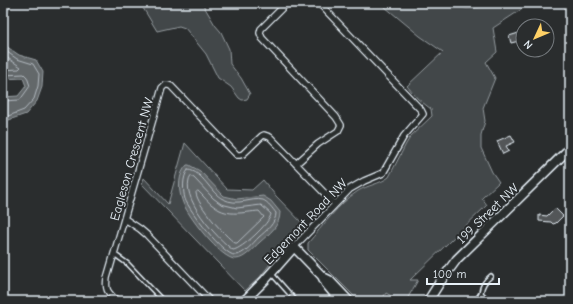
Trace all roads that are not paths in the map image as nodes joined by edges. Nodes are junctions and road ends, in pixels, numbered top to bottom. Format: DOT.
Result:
graph roads {
  1 [pos="287,3"];
  2 [pos="319,3"];
  3 [pos="570,148"];
  4 [pos="296,164"];
  5 [pos="335,204"];
  6 [pos="125,219"];
  7 [pos="294,247"];
  8 [pos="114,254"];
  9 [pos="271,273"];
  10 [pos="491,276"];
  11 [pos="481,293"];
  12 [pos="344,300"];
  13 [pos="117,301"];
  14 [pos="163,301"];
  15 [pos="210,301"];
  16 [pos="244,301"];
  17 [pos="295,301"];
  18 [pos="428,301"];
  19 [pos="476,301"];
  20 [pos="489,301"];
  1 -- 4 [label="street"];
  2 -- 5 [label="street, Edgemont Road NW"];
  3 -- 18 [label="main road, 199 Street NW"];
  4 -- 5 [label="street, Eagleson Crescent NW"];
  4 -- 6 [label="street, Eagleson Crescent NW"];
  5 -- 7 [label="street, Edgemont Road NW"];
  6 -- 8 [label="street, Eagleson Crescent NW"];
  6 -- 15 [label="street"];
  7 -- 9 [label="main road, Edgemont Road NW"];
  7 -- 12 [label="main road"];
  8 -- 13 [label="street, Eagleson Crescent NW"];
  8 -- 14 [label="lane"];
  9 -- 16 [label="main road, Edgemont Road NW"];
  9 -- 17 [label="lane"];
  10 -- 11 [label="lane"];
  11 -- 19 [label="lane"];
  11 -- 20 [label="lane"];
}
